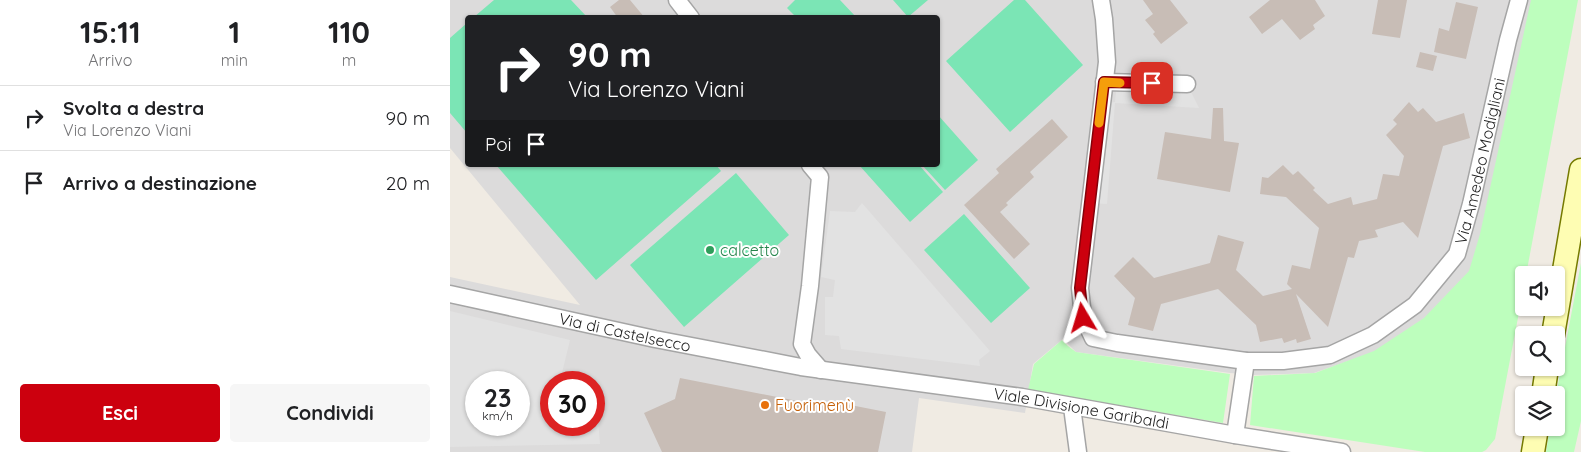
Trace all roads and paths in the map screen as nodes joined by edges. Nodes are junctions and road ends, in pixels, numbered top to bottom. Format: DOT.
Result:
graph roads {
  1 [pos="676,0"];
  2 [pos="1101,0"];
  3 [pos="1519,0"];
  4 [pos="688,15"];
  5 [pos="1104,82"];
  6 [pos="1187,84"];
  7 [pos="812,167"];
  8 [pos="1581,170"];
  9 [pos="450,294"];
  10 [pos="1555,326"];
  11 [pos="802,344"];
  12 [pos="768,361"];
  13 [pos="1246,361"];
  14 [pos="801,367"];
  15 [pos="821,370"];
  16 [pos="1072,407"];
  17 [pos="1235,435"];
  18 [pos="1536,436"];
  19 [pos="1078,452"];
  20 [pos="1342,452"];
  21 [pos="1533,452"];
  1 -- 4 [label="street"];
  2 -- 5 [label="street"];
  3 -- 13 [label="street, Via Amedeo Modigliani"];
  5 -- 6 [label="street"];
  5 -- 13 [label="street, Via Amedeo Modigliani"];
  7 -- 11 [label="street"];
  8 -- 10 [label="main road"];
  9 -- 12 [label="street, Via di Castelsecco"];
  11 -- 12 [label="street"];
  11 -- 15 [label="street"];
  12 -- 14 [label="street, Via di Castelsecco"];
  13 -- 17 [label="street"];
  14 -- 15 [label="street, Viale Divisione Garibaldi"];
  15 -- 16 [label="street, Viale Divisione Garibaldi"];
  16 -- 17 [label="street, Viale Divisione Garibaldi"];
  16 -- 19 [label="street"];
  17 -- 20 [label="street, Viale Divisione Garibaldi"];
  18 -- 21 [label="main road"];
}
